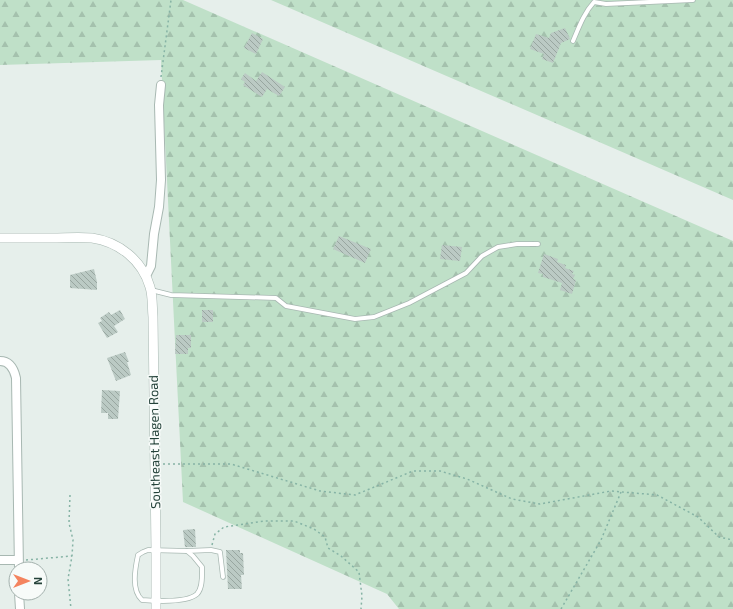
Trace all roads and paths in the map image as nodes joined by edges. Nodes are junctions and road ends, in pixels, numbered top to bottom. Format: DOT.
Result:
graph roads {
  1 [pos="172,0"];
  2 [pos="693,0"];
  3 [pos="573,41"];
  4 [pos="161,84"];
  5 [pos="0,238"];
  6 [pos="538,244"];
  7 [pos="146,276"];
  8 [pos="150,290"];
  9 [pos="0,361"];
  10 [pos="155,464"];
  11 [pos="621,492"];
  12 [pos="70,495"];
  13 [pos="733,540"];
  14 [pos="156,550"];
  15 [pos="211,550"];
  16 [pos="187,551"];
  17 [pos="72,556"];
  18 [pos="0,560"];
  19 [pos="18,560"];
  20 [pos="223,577"];
  21 [pos="156,605"];
  22 [pos="71,609"];
  23 [pos="361,609"];
  24 [pos="561,609"];
  1 -- 4 [label="path"];
  2 -- 3 [label="lane"];
  4 -- 7 [label="street"];
  5 -- 7 [label="street, Southeast Hagen Road"];
  6 -- 8 [label="lane"];
  7 -- 8 [label="street, Southeast Hagen Road"];
  8 -- 10 [label="street, Southeast Hagen Road"];
  9 -- 19 [label="street"];
  10 -- 11 [label="path"];
  10 -- 14 [label="street, Southeast Hagen Road"];
  11 -- 13 [label="path"];
  11 -- 24 [label="path"];
  12 -- 17 [label="path"];
  14 -- 16 [label="lane"];
  14 -- 21 [label="street, Southeast Hagen Road"];
  14 -- 21 [label="lane"];
  15 -- 16 [label="lane"];
  15 -- 20 [label="lane"];
  15 -- 23 [label="path"];
  16 -- 21 [label="lane"];
  17 -- 19 [label="path"];
  17 -- 22 [label="path"];
  18 -- 19 [label="street"];
}
